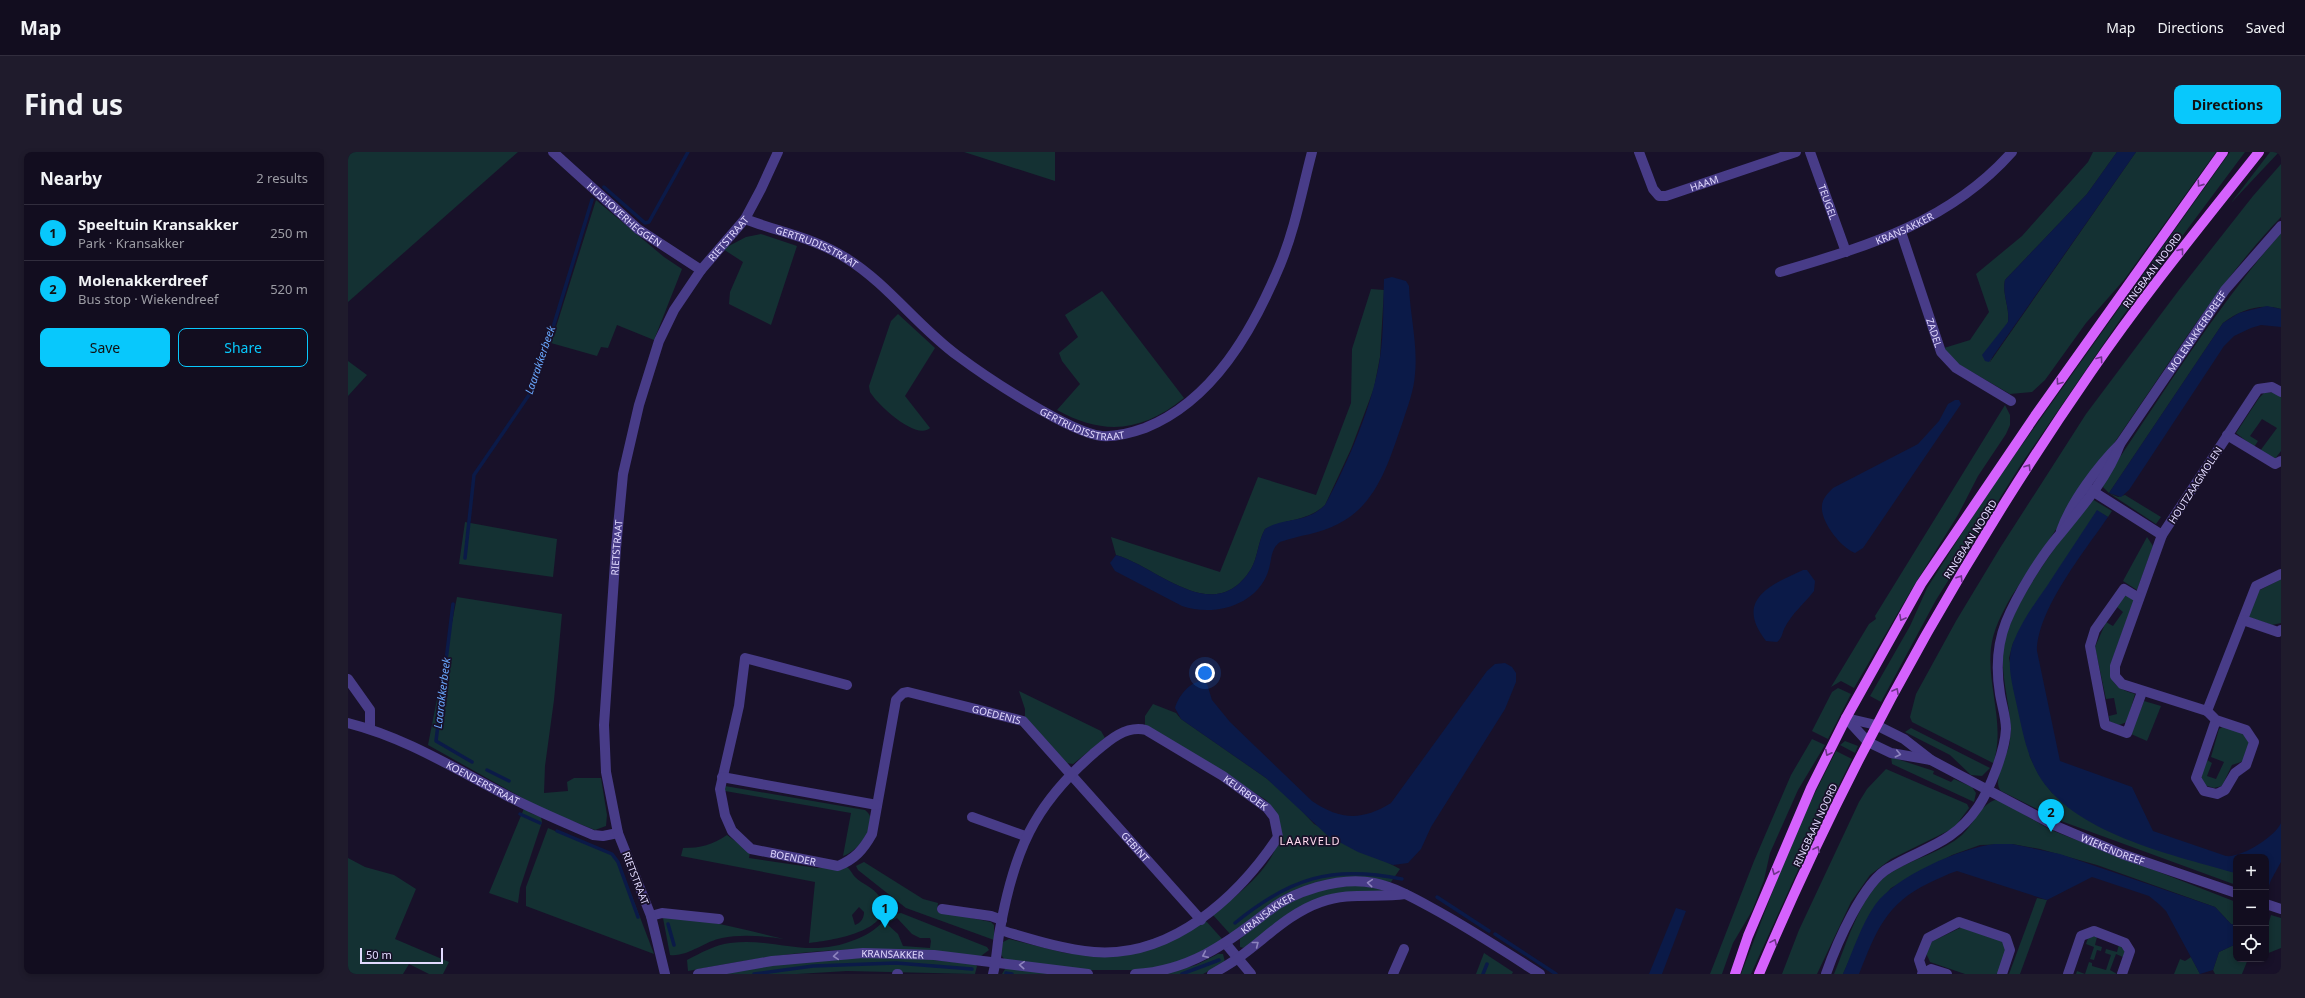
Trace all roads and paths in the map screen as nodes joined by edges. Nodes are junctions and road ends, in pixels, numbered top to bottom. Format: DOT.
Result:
graph roads {
  1 [pos="553,152"];
  2 [pos="778,152"];
  3 [pos="1312,152"];
  4 [pos="1639,152"];
  5 [pos="1796,152"];
  6 [pos="1810,152"];
  7 [pos="2012,152"];
  8 [pos="2223,152"];
  9 [pos="2259,152"];
  10 [pos="745,219"];
  11 [pos="2281,226"];
  12 [pos="1901,232"];
  13 [pos="1846,252"];
  14 [pos="701,270"];
  15 [pos="1780,272"];
  16 [pos="2281,392"];
  17 [pos="2011,402"];
  18 [pos="2227,435"];
  19 [pos="2281,461"];
  20 [pos="2090,489"];
  21 [pos="2162,535"];
  22 [pos="2281,574"];
  23 [pos="2139,598"];
  24 [pos="2243,620"];
  25 [pos="2281,630"];
  26 [pos="348,679"];
  27 [pos="847,685"];
  28 [pos="2142,692"];
  29 [pos="903,693"];
  30 [pos="2207,711"];
  31 [pos="1846,718"];
  32 [pos="2216,720"];
  33 [pos="348,723"];
  34 [pos="1876,725"];
  35 [pos="370,729"];
  36 [pos="1868,742"];
  37 [pos="1931,760"];
  38 [pos="1069,774"];
  39 [pos="722,777"];
  40 [pos="1987,788"];
  41 [pos="878,804"];
  42 [pos="972,817"];
  43 [pos="618,833"];
  44 [pos="1025,836"];
  45 [pos="2233,892"];
  46 [pos="1407,894"];
  47 [pos="2269,905"];
  48 [pos="942,909"];
  49 [pos="2281,909"];
  50 [pos="651,916"];
  51 [pos="719,919"];
  52 [pos="1201,920"];
  53 [pos="1001,925"];
  54 [pos="1226,944"];
  55 [pos="1404,949"];
  56 [pos="1237,959"];
  57 [pos="996,963"];
  58 [pos="1826,973"];
  59 [pos="1922,973"];
  60 [pos="665,974"];
  61 [pos="698,974"];
  62 [pos="993,974"];
  63 [pos="1088,974"];
  64 [pos="1135,974"];
  65 [pos="1212,974"];
  66 [pos="1251,974"];
  67 [pos="1393,974"];
  68 [pos="1540,974"];
  69 [pos="1735,974"];
  70 [pos="1759,974"];
  71 [pos="1947,974"];
  72 [pos="2002,974"];
  73 [pos="2068,974"];
  74 [pos="2122,974"];
  1 -- 14 [label="street, HUSHOVERHEGGEN"];
  2 -- 10 [label="street, RIETSTRAAT"];
  3 -- 10 [label="street, GERTRUDISSTRAAT"];
  4 -- 5 [label="street, HAAM"];
  6 -- 13 [label="street, TEUGEL"];
  7 -- 12 [label="street, KRANSAKKER"];
  8 -- 31 [label="main road, RINGBAAN NOORD, one-way"];
  34 -- 9 [label="main road, RINGBAAN NOORD, one-way"];
  10 -- 14 [label="street, RIETSTRAAT"];
  11 -- 20 [label="street, MOLENAKKERDREEF"];
  12 -- 13 [label="street, KRANSAKKER"];
  12 -- 17 [label="street, ZADEL"];
  13 -- 15 [label="street, KRANSAKKER"];
  14 -- 43 [label="street, RIETSTRAAT"];
  16 -- 18 [label="street, HOUTZAAGMOLEN"];
  18 -- 19 [label="street"];
  18 -- 21 [label="street, HOUTZAAGMOLEN"];
  20 -- 21 [label="street, HOUTZAAGMOLEN"];
  20 -- 40 [label="street, MOLENAKKERDREEF"];
  21 -- 23 [label="street, HOUTZAAGMOLEN"];
  22 -- 24 [label="street"];
  23 -- 28 [label="street, HOUTZAAGMOLEN"];
  23 -- 28 [label="street"];
  24 -- 25 [label="street"];
  24 -- 30 [label="street"];
  26 -- 35 [label="street"];
  27 -- 39 [label="street, BOENDER"];
  28 -- 30 [label="street, HOUTZAAGMOLEN"];
  29 -- 38 [label="street, GOEDENIS"];
  29 -- 41 [label="street, BOENDER"];
  30 -- 32 [label="street, HOUTZAAGMOLEN"];
  31 -- 34 [label="street, WIEKENDREEF"];
  31 -- 36 [label="street, WIEKENDREEF"];
  31 -- 69 [label="main road, RINGBAAN NOORD, one-way"];
  32 -- 32 [label="street, HOUTZAAGMOLEN"];
  33 -- 35 [label="street, KOENDERSTRAAT"];
  34 -- 36 [label="main road, RINGBAAN NOORD"];
  34 -- 37 [label="street, WIEKENDREEF"];
  35 -- 43 [label="street, KOENDERSTRAAT"];
  36 -- 37 [label="street, WIEKENDREEF, one-way"];
  70 -- 36 [label="main road, RINGBAAN NOORD, one-way"];
  37 -- 40 [label="street, WIEKENDREEF"];
  38 -- 44 [label="street, KEURBOEK"];
  38 -- 52 [label="street, GEBINT"];
  38 -- 52 [label="street, KEURBOEK"];
  39 -- 41 [label="street"];
  39 -- 41 [label="street, BOENDER"];
  40 -- 45 [label="street, WIEKENDREEF"];
  40 -- 58 [label="street, MOLENAKKERDREEF"];
  42 -- 44 [label="street"];
  43 -- 50 [label="street, RIETSTRAAT"];
  44 -- 53 [label="street, KEURBOEK"];
  46 -- 54 [label="street, KRANSAKKER, one-way"];
  56 -- 46 [label="street, KRANSAKKER, one-way"];
  46 -- 68 [label="street, KRANSAKKER"];
  47 -- 49 [label="street"];
  48 -- 53 [label="street, KEURBOEK"];
  50 -- 51 [label="street"];
  50 -- 60 [label="street, RIETSTRAAT"];
  52 -- 53 [label="street, KEURBOEK"];
  53 -- 57 [label="street, KEURBOEK"];
  54 -- 56 [label="street"];
  54 -- 64 [label="street, KRANSAKKER, one-way"];
  55 -- 67 [label="street"];
  56 -- 65 [label="street, KRANSAKKER"];
  56 -- 66 [label="street"];
  57 -- 61 [label="street, KRANSAKKER, one-way"];
  57 -- 62 [label="street, KEURBOEK"];
  63 -- 57 [label="street, KRANSAKKER, one-way"];
  59 -- 71 [label="street"];
  59 -- 72 [label="street"];
  73 -- 74 [label="street"];
}
